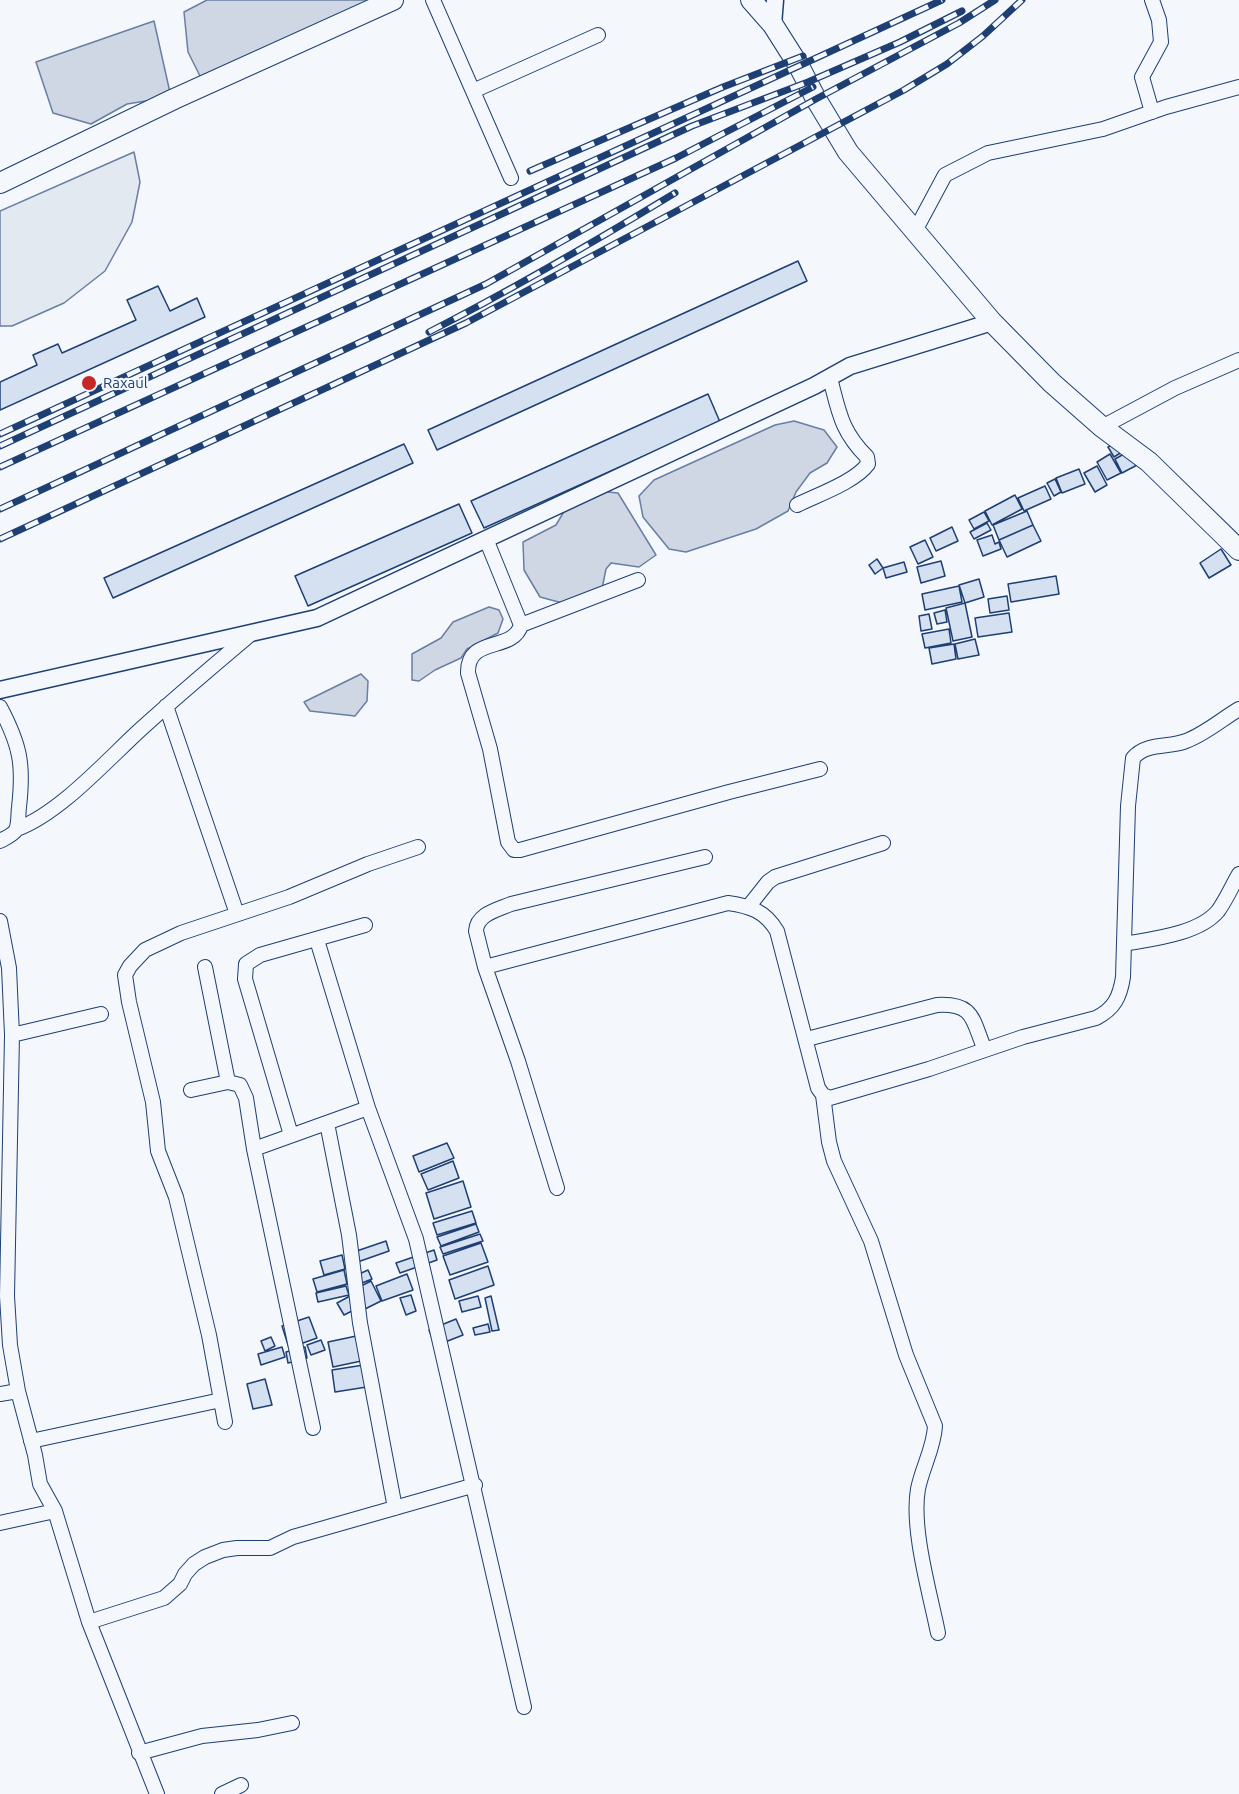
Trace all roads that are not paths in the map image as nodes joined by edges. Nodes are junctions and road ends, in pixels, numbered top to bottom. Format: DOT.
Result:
graph roads {
  1 [pos="393,0"];
  2 [pos="433,0"];
  3 [pos="751,0"];
  4 [pos="775,0"];
  5 [pos="1152,0"];
  6 [pos="773,25"];
  7 [pos="598,35"];
  8 [pos="1239,87"];
  9 [pos="473,91"];
  10 [pos="1152,112"];
  11 [pos="511,178"];
  12 [pos="0,183"];
  13 [pos="915,231"];
  14 [pos="992,321"];
  15 [pos="1239,360"];
  16 [pos="830,378"];
  17 [pos="1102,427"];
  18 [pos="797,505"];
  19 [pos="486,539"];
  20 [pos="1239,550"];
  21 [pos="638,580"];
  22 [pos="521,625"];
  23 [pos="256,630"];
  24 [pos="0,690"];
  25 [pos="166,706"];
  26 [pos="0,707"];
  27 [pos="1239,709"];
  28 [pos="820,769"];
  29 [pos="16,829"];
  30 [pos="0,841"];
  31 [pos="884,843"];
  32 [pos="418,847"];
  33 [pos="705,857"];
  34 [pos="1239,874"];
  35 [pos="749,906"];
  36 [pos="237,914"];
  37 [pos="0,921"];
  38 [pos="365,926"];
  39 [pos="317,940"];
  40 [pos="1124,944"];
  41 [pos="485,967"];
  42 [pos="205,968"];
  43 [pos="101,1014"];
  44 [pos="12,1035"];
  45 [pos="807,1039"];
  46 [pos="985,1050"];
  47 [pos="228,1082"];
  48 [pos="192,1090"];
  49 [pos="823,1095"];
  50 [pos="368,1108"];
  51 [pos="327,1123"];
  52 [pos="291,1135"];
  53 [pos="5,1146"];
  54 [pos="254,1149"];
  55 [pos="557,1188"];
  56 [pos="18,1391"];
  57 [pos="0,1395"];
  58 [pos="221,1400"];
  59 [pos="225,1422"];
  60 [pos="313,1428"];
  61 [pos="31,1441"];
  62 [pos="475,1485"];
  63 [pos="395,1508"];
  64 [pos="55,1511"];
  65 [pos="0,1523"];
  66 [pos="89,1622"];
  67 [pos="938,1633"];
  68 [pos="524,1707"];
  69 [pos="292,1723"];
  70 [pos="139,1753"];
  71 [pos="241,1785"];
  72 [pos="157,1794"];
  73 [pos="222,1794"];
  1 -- 12 [label="main road"];
  2 -- 9 [label="street"];
  3 -- 6 [label="main road"];
  4 -- 6 [label="street"];
  5 -- 10 [label="street"];
  6 -- 13 [label="main road"];
  7 -- 9 [label="street"];
  8 -- 10 [label="street"];
  9 -- 11 [label="street"];
  10 -- 13 [label="street"];
  13 -- 14 [label="main road"];
  14 -- 16 [label="street"];
  14 -- 17 [label="main road"];
  15 -- 17 [label="street"];
  16 -- 18 [label="street"];
  16 -- 19 [label="street"];
  17 -- 20 [label="main road"];
  19 -- 22 [label="street"];
  19 -- 23 [label="street"];
  21 -- 22 [label="street"];
  22 -- 28 [label="street"];
  23 -- 24 [label="street"];
  23 -- 25 [label="street"];
  25 -- 29 [label="street"];
  25 -- 36 [label="street"];
  26 -- 29 [label="street"];
  27 -- 40 [label="street"];
  29 -- 30 [label="street"];
  31 -- 35 [label="street"];
  32 -- 36 [label="street"];
  33 -- 41 [label="street"];
  34 -- 40 [label="street"];
  35 -- 41 [label="street"];
  35 -- 45 [label="street"];
  36 -- 58 [label="street"];
  37 -- 44 [label="street"];
  38 -- 39 [label="street"];
  39 -- 50 [label="street"];
  39 -- 52 [label="street"];
  40 -- 46 [label="street"];
  41 -- 55 [label="street"];
  42 -- 47 [label="street"];
  43 -- 44 [label="street"];
  44 -- 53 [label="street"];
  45 -- 46 [label="street"];
  45 -- 49 [label="street"];
  46 -- 49 [label="street"];
  47 -- 48 [label="street"];
  47 -- 54 [label="street"];
  49 -- 67 [label="street"];
  50 -- 51 [label="street"];
  50 -- 62 [label="street"];
  51 -- 52 [label="street"];
  51 -- 63 [label="street"];
  52 -- 54 [label="street"];
  53 -- 56 [label="street"];
  54 -- 60 [label="street"];
  56 -- 57 [label="street"];
  56 -- 61 [label="street"];
  58 -- 59 [label="street"];
  58 -- 61 [label="street"];
  61 -- 64 [label="street"];
  62 -- 63 [label="street"];
  62 -- 68 [label="street"];
  63 -- 66 [label="street"];
  64 -- 65 [label="street"];
  64 -- 66 [label="street"];
  66 -- 70 [label="street"];
  69 -- 70 [label="street"];
  70 -- 72 [label="street"];
  71 -- 73 [label="street"];
}
